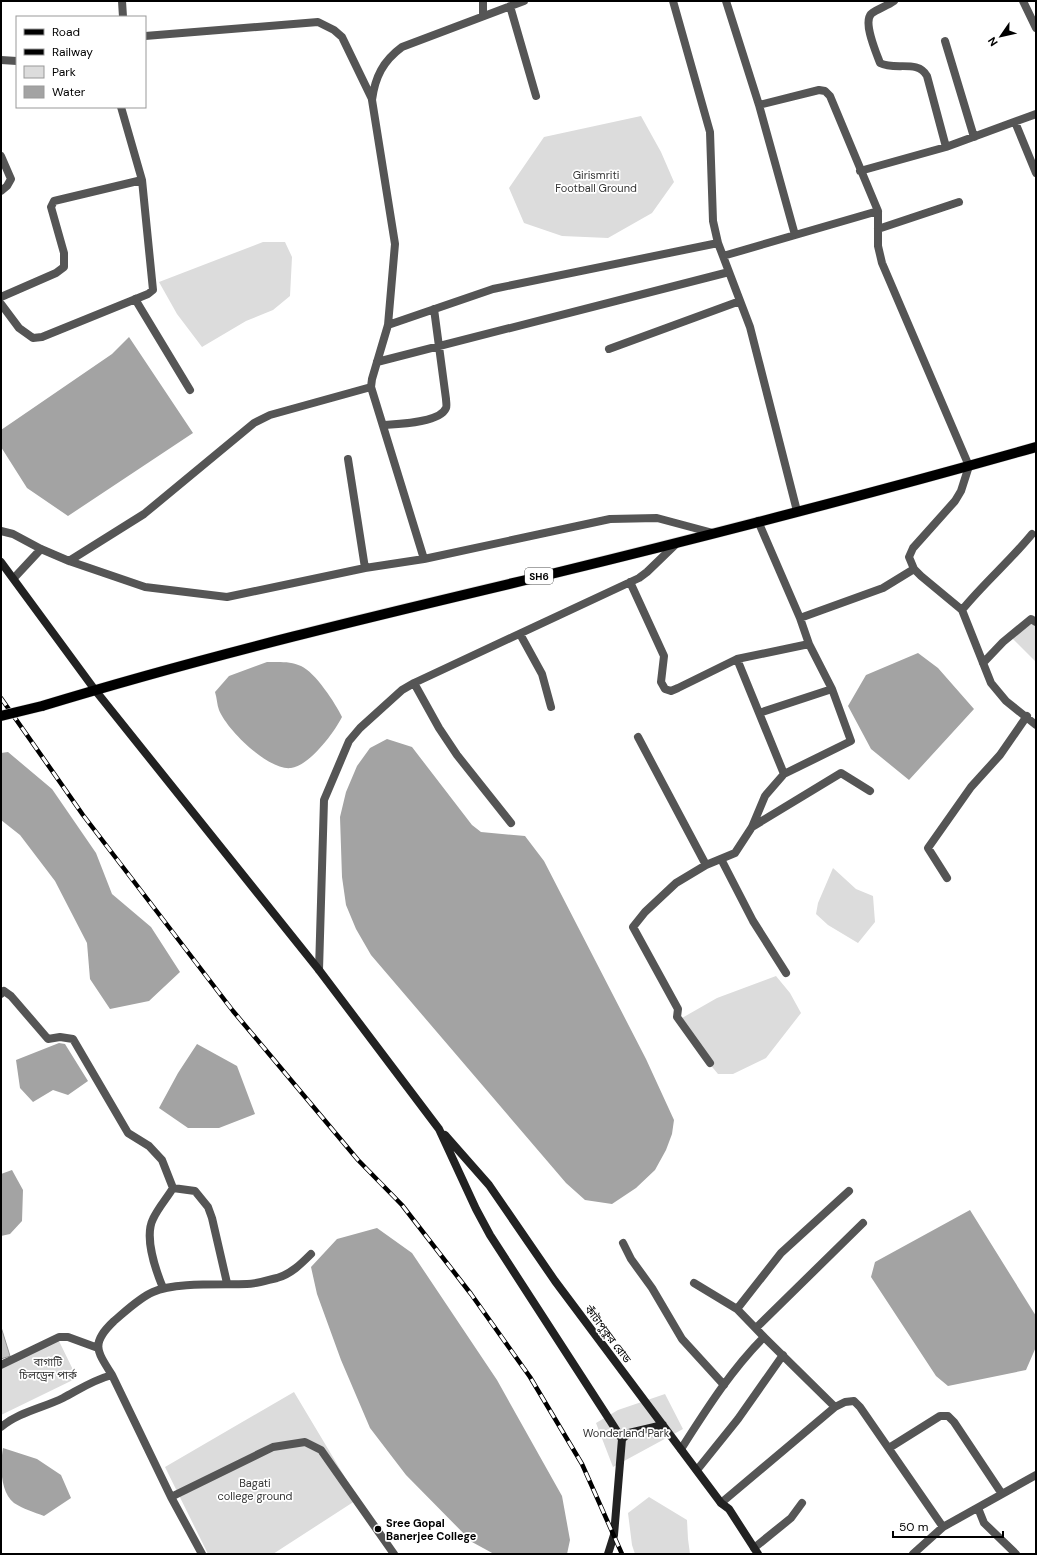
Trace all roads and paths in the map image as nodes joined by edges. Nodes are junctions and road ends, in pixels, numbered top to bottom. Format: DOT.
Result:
graph roads {
  1 [pos="122,1"];
  2 [pos="483,1"];
  3 [pos="524,1"];
  4 [pos="673,1"];
  5 [pos="726,1"];
  6 [pos="894,1"];
  7 [pos="1023,1"];
  8 [pos="510,6"];
  9 [pos="123,16"];
  10 [pos="483,16"];
  11 [pos="1036,28"];
  12 [pos="146,36"];
  13 [pos="945,41"];
  14 [pos="1,60"];
  15 [pos="16,61"];
  16 [pos="536,96"];
  17 [pos="372,100"];
  18 [pos="759,105"];
  19 [pos="121,108"];
  20 [pos="1036,114"];
  21 [pos="1015,122"];
  22 [pos="974,137"];
  23 [pos="946,147"];
  24 [pos="1,156"];
  25 [pos="860,171"];
  26 [pos="1036,172"];
  27 [pos="142,180"];
  28 [pos="1,191"];
  29 [pos="959,202"];
  30 [pos="878,211"];
  31 [pos="878,229"];
  32 [pos="795,235"];
  33 [pos="718,243"];
  34 [pos="723,256"];
  35 [pos="729,272"];
  36 [pos="1,297"];
  37 [pos="135,299"];
  38 [pos="740,301"];
  39 [pos="1,304"];
  40 [pos="434,309"];
  41 [pos="388,325"];
  42 [pos="439,346"];
  43 [pos="609,349"];
  44 [pos="377,362"];
  45 [pos="371,386"];
  46 [pos="190,390"];
  47 [pos="382,426"];
  48 [pos="1036,447"];
  49 [pos="348,459"];
  50 [pos="969,466"];
  51 [pos="797,511"];
  52 [pos="758,521"];
  53 [pos="1,531"];
  54 [pos="712,533"];
  55 [pos="1032,534"];
  56 [pos="678,542"];
  57 [pos="41,549"];
  58 [pos="424,559"];
  59 [pos="69,561"];
  60 [pos="1,562"];
  61 [pos="365,568"];
  62 [pos="914,569"];
  63 [pos="14,578"];
  64 [pos="630,582"];
  65 [pos="962,610"];
  66 [pos="800,618"];
  67 [pos="1036,622"];
  68 [pos="520,634"];
  69 [pos="809,644"];
  70 [pos="737,658"];
  71 [pos="983,663"];
  72 [pos="414,683"];
  73 [pos="832,689"];
  74 [pos="95,690"];
  75 [pos="551,707"];
  76 [pos="759,713"];
  77 [pos="1,716"];
  78 [pos="1027,716"];
  79 [pos="1036,724"];
  80 [pos="638,737"];
  81 [pos="784,774"];
  82 [pos="870,791"];
  83 [pos="511,823"];
  84 [pos="752,827"];
  85 [pos="721,859"];
  86 [pos="706,865"];
  87 [pos="947,878"];
  88 [pos="319,970"];
  89 [pos="786,973"];
  90 [pos="1,994"];
  91 [pos="710,1063"];
  92 [pos="440,1129"];
  93 [pos="173,1188"];
  94 [pos="849,1191"];
  95 [pos="864,1223"];
  96 [pos="624,1243"];
  97 [pos="312,1254"];
  98 [pos="227,1283"];
  99 [pos="694,1283"];
  100 [pos="163,1288"];
  101 [pos="737,1309"];
  102 [pos="756,1328"];
  103 [pos="764,1337"];
  104 [pos="98,1348"];
  105 [pos="783,1355"];
  106 [pos="1,1365"];
  107 [pos="112,1375"];
  108 [pos="724,1385"];
  109 [pos="835,1407"];
  110 [pos="664,1425"];
  111 [pos="1,1427"];
  112 [pos="622,1439"];
  113 [pos="889,1448"];
  114 [pos="681,1449"];
  115 [pos="697,1470"];
  116 [pos="1036,1475"];
  117 [pos="1002,1494"];
  118 [pos="171,1497"];
  119 [pos="721,1503"];
  120 [pos="802,1503"];
  121 [pos="978,1508"];
  122 [pos="943,1527"];
  123 [pos="756,1551"];
  124 [pos="202,1554"];
  125 [pos="394,1554"];
  126 [pos="608,1554"];
  127 [pos="913,1554"];
  128 [pos="1016,1554"];
  1 -- 9 [label="street"];
  2 -- 10 [label="street"];
  3 -- 8 [label="street"];
  4 -- 33 [label="street"];
  5 -- 18 [label="street"];
  6 -- 23 [label="street"];
  7 -- 11 [label="street"];
  8 -- 10 [label="street"];
  8 -- 16 [label="street"];
  10 -- 17 [label="street"];
  12 -- 17 [label="street"];
  13 -- 22 [label="street"];
  14 -- 15 [label="street"];
  17 -- 41 [label="street"];
  18 -- 25 [label="street"];
  18 -- 32 [label="street"];
  19 -- 27 [label="street"];
  20 -- 21 [label="street"];
  21 -- 22 [label="street"];
  21 -- 26 [label="street"];
  22 -- 23 [label="street"];
  23 -- 25 [label="street"];
  24 -- 28 [label="street"];
  25 -- 30 [label="street"];
  27 -- 36 [label="street"];
  27 -- 37 [label="street"];
  29 -- 31 [label="street"];
  30 -- 31 [label="street"];
  30 -- 32 [label="street"];
  31 -- 50 [label="street"];
  32 -- 34 [label="street"];
  33 -- 34 [label="street"];
  33 -- 40 [label="street"];
  34 -- 35 [label="street"];
  35 -- 38 [label="street"];
  35 -- 42 [label="street"];
  37 -- 39 [label="street"];
  37 -- 46 [label="street"];
  38 -- 43 [label="street"];
  38 -- 51 [label="street"];
  40 -- 41 [label="street"];
  40 -- 42 [label="street"];
  41 -- 44 [label="street"];
  42 -- 44 [label="street"];
  42 -- 47 [label="street"];
  44 -- 45 [label="street"];
  45 -- 47 [label="street"];
  45 -- 59 [label="street"];
  47 -- 58 [label="street"];
  48 -- 50 [label="main road, SH6"];
  49 -- 61 [label="street"];
  50 -- 51 [label="main road, SH6"];
  50 -- 62 [label="street"];
  51 -- 52 [label="main road, SH6"];
  52 -- 54 [label="main road, SH6"];
  52 -- 66 [label="street"];
  53 -- 57 [label="street"];
  54 -- 56 [label="main road, SH6"];
  54 -- 58 [label="street"];
  55 -- 65 [label="street"];
  56 -- 64 [label="street"];
  56 -- 74 [label="main road, SH6"];
  57 -- 59 [label="street"];
  57 -- 63 [label="street"];
  58 -- 61 [label="street"];
  59 -- 61 [label="street"];
  60 -- 63 [label="main road"];
  62 -- 65 [label="street"];
  62 -- 66 [label="street"];
  63 -- 74 [label="main road"];
  64 -- 68 [label="street"];
  64 -- 70 [label="street"];
  65 -- 71 [label="street"];
  66 -- 69 [label="street"];
  67 -- 71 [label="street"];
  68 -- 72 [label="street"];
  68 -- 75 [label="street"];
  69 -- 70 [label="street"];
  69 -- 73 [label="street"];
  70 -- 76 [label="street"];
  71 -- 78 [label="street"];
  72 -- 83 [label="street"];
  72 -- 88 [label="street"];
  73 -- 76 [label="street"];
  73 -- 81 [label="street"];
  74 -- 77 [label="main road, SH6, bridge"];
  74 -- 88 [label="main road"];
  76 -- 81 [label="street"];
  78 -- 79 [label="street"];
  78 -- 87 [label="street"];
  80 -- 86 [label="street"];
  81 -- 84 [label="street"];
  82 -- 84 [label="street"];
  84 -- 85 [label="street"];
  85 -- 86 [label="street"];
  85 -- 89 [label="street"];
  86 -- 91 [label="street"];
  88 -- 92 [label="main road"];
  90 -- 93 [label="street"];
  92 -- 110 [label="main road, কাঁটাপুকুর রোড"];
  92 -- 112 [label="main road"];
  93 -- 98 [label="street"];
  93 -- 100 [label="street"];
  94 -- 101 [label="street"];
  95 -- 102 [label="street"];
  96 -- 108 [label="street"];
  97 -- 98 [label="street"];
  98 -- 100 [label="street"];
  99 -- 101 [label="street"];
  100 -- 104 [label="street"];
  101 -- 102 [label="street"];
  102 -- 103 [label="street"];
  103 -- 105 [label="street"];
  103 -- 108 [label="street"];
  104 -- 106 [label="street"];
  104 -- 107 [label="street"];
  105 -- 109 [label="street"];
  105 -- 115 [label="street"];
  107 -- 111 [label="street"];
  107 -- 118 [label="street"];
  108 -- 114 [label="street"];
  109 -- 113 [label="street"];
  109 -- 119 [label="street"];
  110 -- 112 [label="main road"];
  110 -- 114 [label="main road, কাঁটাপুকুর রোড"];
  112 -- 126 [label="main road"];
  113 -- 117 [label="street"];
  113 -- 122 [label="street"];
  114 -- 115 [label="main road, কাঁটাপুকুর রোড"];
  115 -- 119 [label="main road, কাঁটাপুকুর রোড"];
  116 -- 117 [label="street"];
  117 -- 121 [label="street"];
  118 -- 124 [label="street"];
  118 -- 125 [label="street"];
  119 -- 123 [label="main road, কাঁটাপুকুর রোড"];
  120 -- 123 [label="street"];
  121 -- 122 [label="street"];
  121 -- 128 [label="street"];
  122 -- 127 [label="street"];
}
